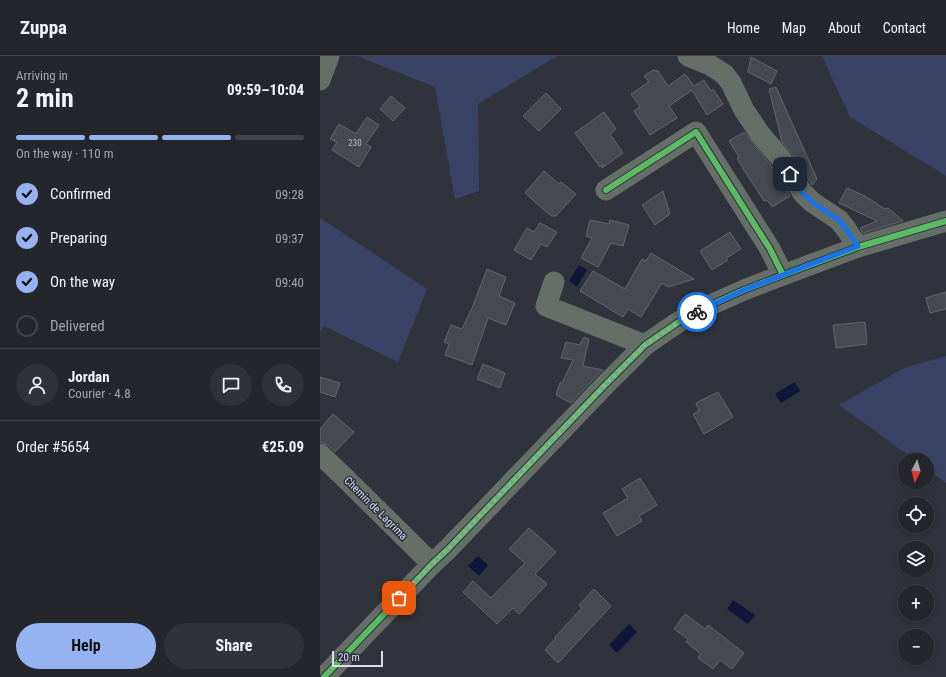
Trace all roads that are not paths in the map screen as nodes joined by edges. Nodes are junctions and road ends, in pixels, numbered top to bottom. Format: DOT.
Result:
graph roads {
  1 [pos="330,56"];
  2 [pos="688,56"];
  3 [pos="320,80"];
  4 [pos="606,190"];
  5 [pos="946,221"];
  6 [pos="858,246"];
  7 [pos="783,275"];
  8 [pos="554,282"];
  9 [pos="645,345"];
  10 [pos="320,454"];
  11 [pos="432,564"];
  12 [pos="324,677"];
  1 -- 3 [label="street"];
  2 -- 6 [label="street"];
  4 -- 7 [label="street"];
  5 -- 6 [label="street"];
  6 -- 7 [label="street"];
  7 -- 9 [label="street"];
  8 -- 9 [label="street"];
  9 -- 11 [label="street"];
  10 -- 11 [label="street, Chemin de Lagrima"];
  11 -- 12 [label="street"];
}
